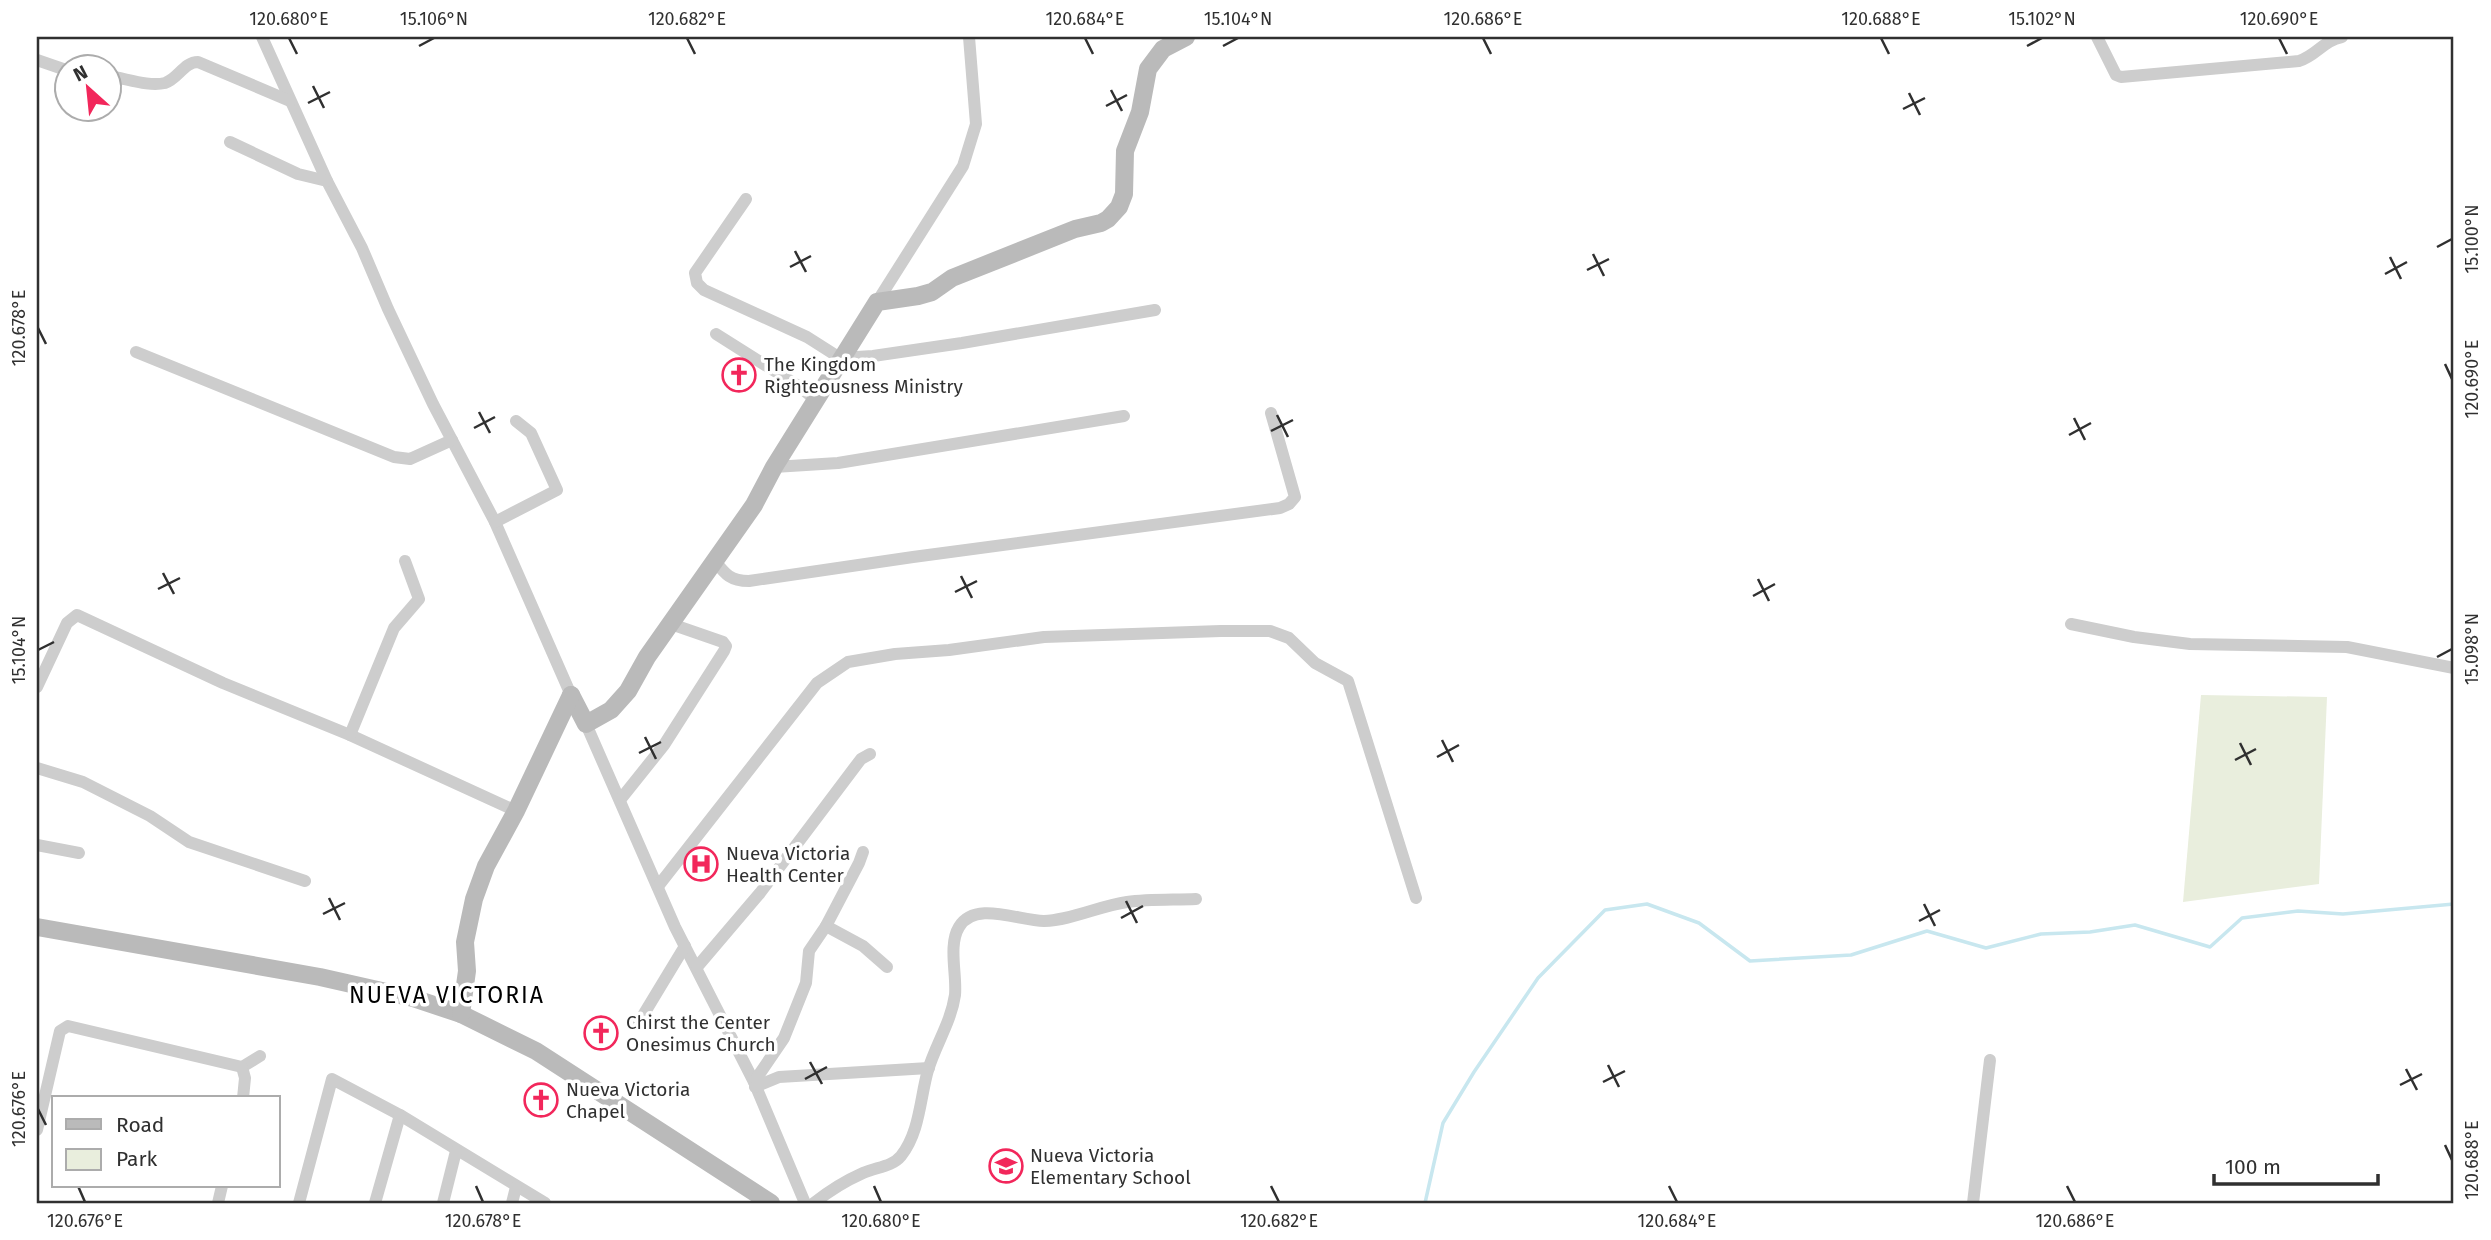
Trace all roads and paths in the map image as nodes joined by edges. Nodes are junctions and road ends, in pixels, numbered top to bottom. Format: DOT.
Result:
graph roads {
  1 [pos="262,37"];
  2 [pos="969,37"];
  3 [pos="1186,37"];
  4 [pos="2097,37"];
  5 [pos="2342,37"];
  6 [pos="122,78"];
  7 [pos="290,101"];
  8 [pos="230,142"];
  9 [pos="327,181"];
  10 [pos="746,199"];
  11 [pos="877,302"];
  12 [pos="1155,310"];
  13 [pos="716,334"];
  14 [pos="136,352"];
  15 [pos="840,358"];
  16 [pos="816,400"];
  17 [pos="1271,413"];
  18 [pos="1124,415"];
  19 [pos="516,421"];
  20 [pos="452,440"];
  21 [pos="774,467"];
  22 [pos="495,522"];
  23 [pos="714,560"];
  24 [pos="405,561"];
  25 [pos="671,624"];
  26 [pos="2071,624"];
  27 [pos="2454,668"];
  28 [pos="37,687"];
  29 [pos="571,695"];
  30 [pos="586,724"];
  31 [pos="350,735"];
  32 [pos="870,754"];
  33 [pos="37,768"];
  34 [pos="620,800"];
  35 [pos="516,811"];
  36 [pos="37,845"];
  37 [pos="863,852"];
  38 [pos="79,853"];
  39 [pos="304,881"];
  40 [pos="659,885"];
  41 [pos="1416,898"];
  42 [pos="1196,899"];
  43 [pos="826,926"];
  44 [pos="37,927"];
  45 [pos="685,946"];
  46 [pos="697,967"];
  47 [pos="887,967"];
  48 [pos="461,1014"];
  49 [pos="639,1022"];
  50 [pos="260,1056"];
  51 [pos="1990,1060"];
  52 [pos="242,1067"];
  53 [pos="929,1068"];
  54 [pos="755,1084"];
  55 [pos="243,1096"];
  56 [pos="48,1109"];
  57 [pos="400,1115"];
  58 [pos="37,1130"];
  59 [pos="456,1151"];
  60 [pos="516,1187"];
  61 [pos="299,1203"];
  62 [pos="374,1203"];
  63 [pos="443,1203"];
  64 [pos="512,1203"];
  65 [pos="545,1203"];
  66 [pos="771,1203"];
  67 [pos="805,1203"];
  68 [pos="814,1203"];
  69 [pos="1973,1203"];
  1 -- 7 [label="street"];
  2 -- 11 [label="street"];
  3 -- 11 [label="street"];
  4 -- 5 [label="street"];
  6 -- 7 [label="street"];
  7 -- 9 [label="street"];
  8 -- 9 [label="street"];
  9 -- 20 [label="street"];
  10 -- 15 [label="street"];
  11 -- 15 [label="street"];
  12 -- 15 [label="street"];
  13 -- 16 [label="street"];
  14 -- 20 [label="street"];
  15 -- 16 [label="street"];
  16 -- 21 [label="street"];
  17 -- 23 [label="street"];
  18 -- 21 [label="street"];
  19 -- 22 [label="street"];
  20 -- 22 [label="street"];
  21 -- 23 [label="street"];
  22 -- 29 [label="street"];
  23 -- 25 [label="street"];
  24 -- 31 [label="street"];
  25 -- 30 [label="street"];
  25 -- 34 [label="street"];
  26 -- 27 [label="street"];
  28 -- 31 [label="street"];
  29 -- 30 [label="street"];
  29 -- 35 [label="street"];
  30 -- 34 [label="street"];
  31 -- 35 [label="street"];
  32 -- 46 [label="street"];
  33 -- 39 [label="street"];
  34 -- 40 [label="street"];
  35 -- 48 [label="street"];
  36 -- 38 [label="street"];
  37 -- 43 [label="street"];
  40 -- 41 [label="street"];
  40 -- 45 [label="street"];
  42 -- 53 [label="street"];
  43 -- 47 [label="street"];
  43 -- 54 [label="street"];
  44 -- 48 [label="street"];
  45 -- 46 [label="street"];
  45 -- 49 [label="street"];
  46 -- 54 [label="street"];
  48 -- 66 [label="street"];
  50 -- 52 [label="street"];
  51 -- 69 [label="street"];
  52 -- 55 [label="street"];
  52 -- 56 [label="street"];
  53 -- 54 [label="street"];
  53 -- 68 [label="street"];
  54 -- 67 [label="street"];
  56 -- 58 [label="street"];
  57 -- 59 [label="street"];
  57 -- 61 [label="street"];
  57 -- 62 [label="street"];
  59 -- 60 [label="street"];
  59 -- 63 [label="street"];
  60 -- 64 [label="street"];
  60 -- 65 [label="street"];
}
